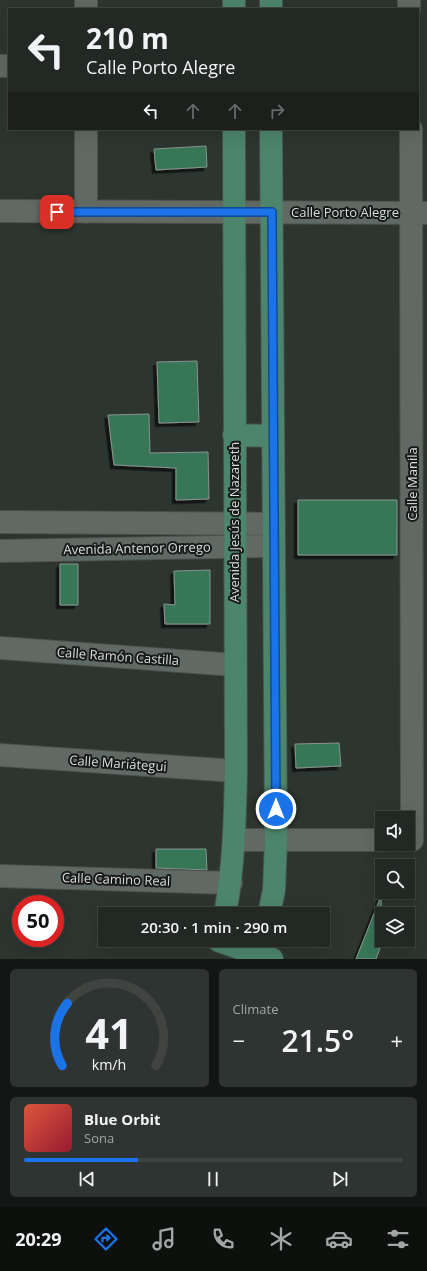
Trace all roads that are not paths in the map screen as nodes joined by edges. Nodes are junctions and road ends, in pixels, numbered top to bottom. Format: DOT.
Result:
graph roads {
  1 [pos="86,130"];
  2 [pos="234,130"];
  3 [pos="271,130"];
  4 [pos="411,130"];
  5 [pos="0,211"];
  6 [pos="86,212"];
  7 [pos="234,212"];
  8 [pos="272,212"];
  9 [pos="419,213"];
  10 [pos="234,435"];
  11 [pos="273,436"];
  12 [pos="0,522"];
  13 [pos="234,523"];
  14 [pos="274,524"];
  15 [pos="234,546"];
  16 [pos="274,546"];
  17 [pos="0,551"];
  18 [pos="0,648"];
  19 [pos="235,665"];
  20 [pos="0,755"];
  21 [pos="236,771"];
  22 [pos="235,840"];
  23 [pos="276,840"];
  24 [pos="375,840"];
  25 [pos="416,840"];
  26 [pos="0,876"];
  27 [pos="231,883"];
  28 [pos="226,907"];
  29 [pos="270,907"];
  30 [pos="218,947"];
  31 [pos="265,953"];
  1 -- 6 [label="street"];
  2 -- 7 [label="main road, Avenida Jesús de Nazareth"];
  3 -- 8 [label="main road"];
  4 -- 9 [label="street, Calle Manila"];
  5 -- 6 [label="street, Calle Porto Alegre"];
  6 -- 7 [label="street, Calle Porto Alegre"];
  7 -- 8 [label="street, Calle Porto Alegre"];
  7 -- 10 [label="main road, Avenida Jesús de Nazareth"];
  8 -- 9 [label="street, Calle Porto Alegre"];
  8 -- 11 [label="main road"];
  9 -- 25 [label="street, Calle Manila"];
  10 -- 11 [label="main road"];
  10 -- 13 [label="main road, Avenida Jesús de Nazareth"];
  11 -- 14 [label="main road"];
  12 -- 13 [label="street, Avenida Antenor Orrego"];
  13 -- 14 [label="street, Avenida Antenor Orrego"];
  13 -- 15 [label="main road, Avenida Jesús de Nazareth"];
  14 -- 16 [label="main road"];
  15 -- 16 [label="street, Avenida Antenor Orrego"];
  15 -- 17 [label="street, Avenida Antenor Orrego"];
  15 -- 19 [label="main road, Avenida Jesús de Nazareth"];
  16 -- 23 [label="main road"];
  18 -- 19 [label="street, Calle Ramón Castilla"];
  19 -- 21 [label="main road, Avenida Jesús de Nazareth"];
  20 -- 21 [label="street, Calle Mariátegui"];
  21 -- 22 [label="main road, Avenida Jesús de Nazareth"];
  22 -- 23 [label="street"];
  22 -- 27 [label="main road, Avenida Jesús de Nazareth"];
  23 -- 24 [label="street"];
  23 -- 29 [label="main road"];
  26 -- 27 [label="street, Calle Camino Real"];
  27 -- 28 [label="main road, Avenida Jesús de Nazareth"];
  30 -- 31 [label="main road"];
}
